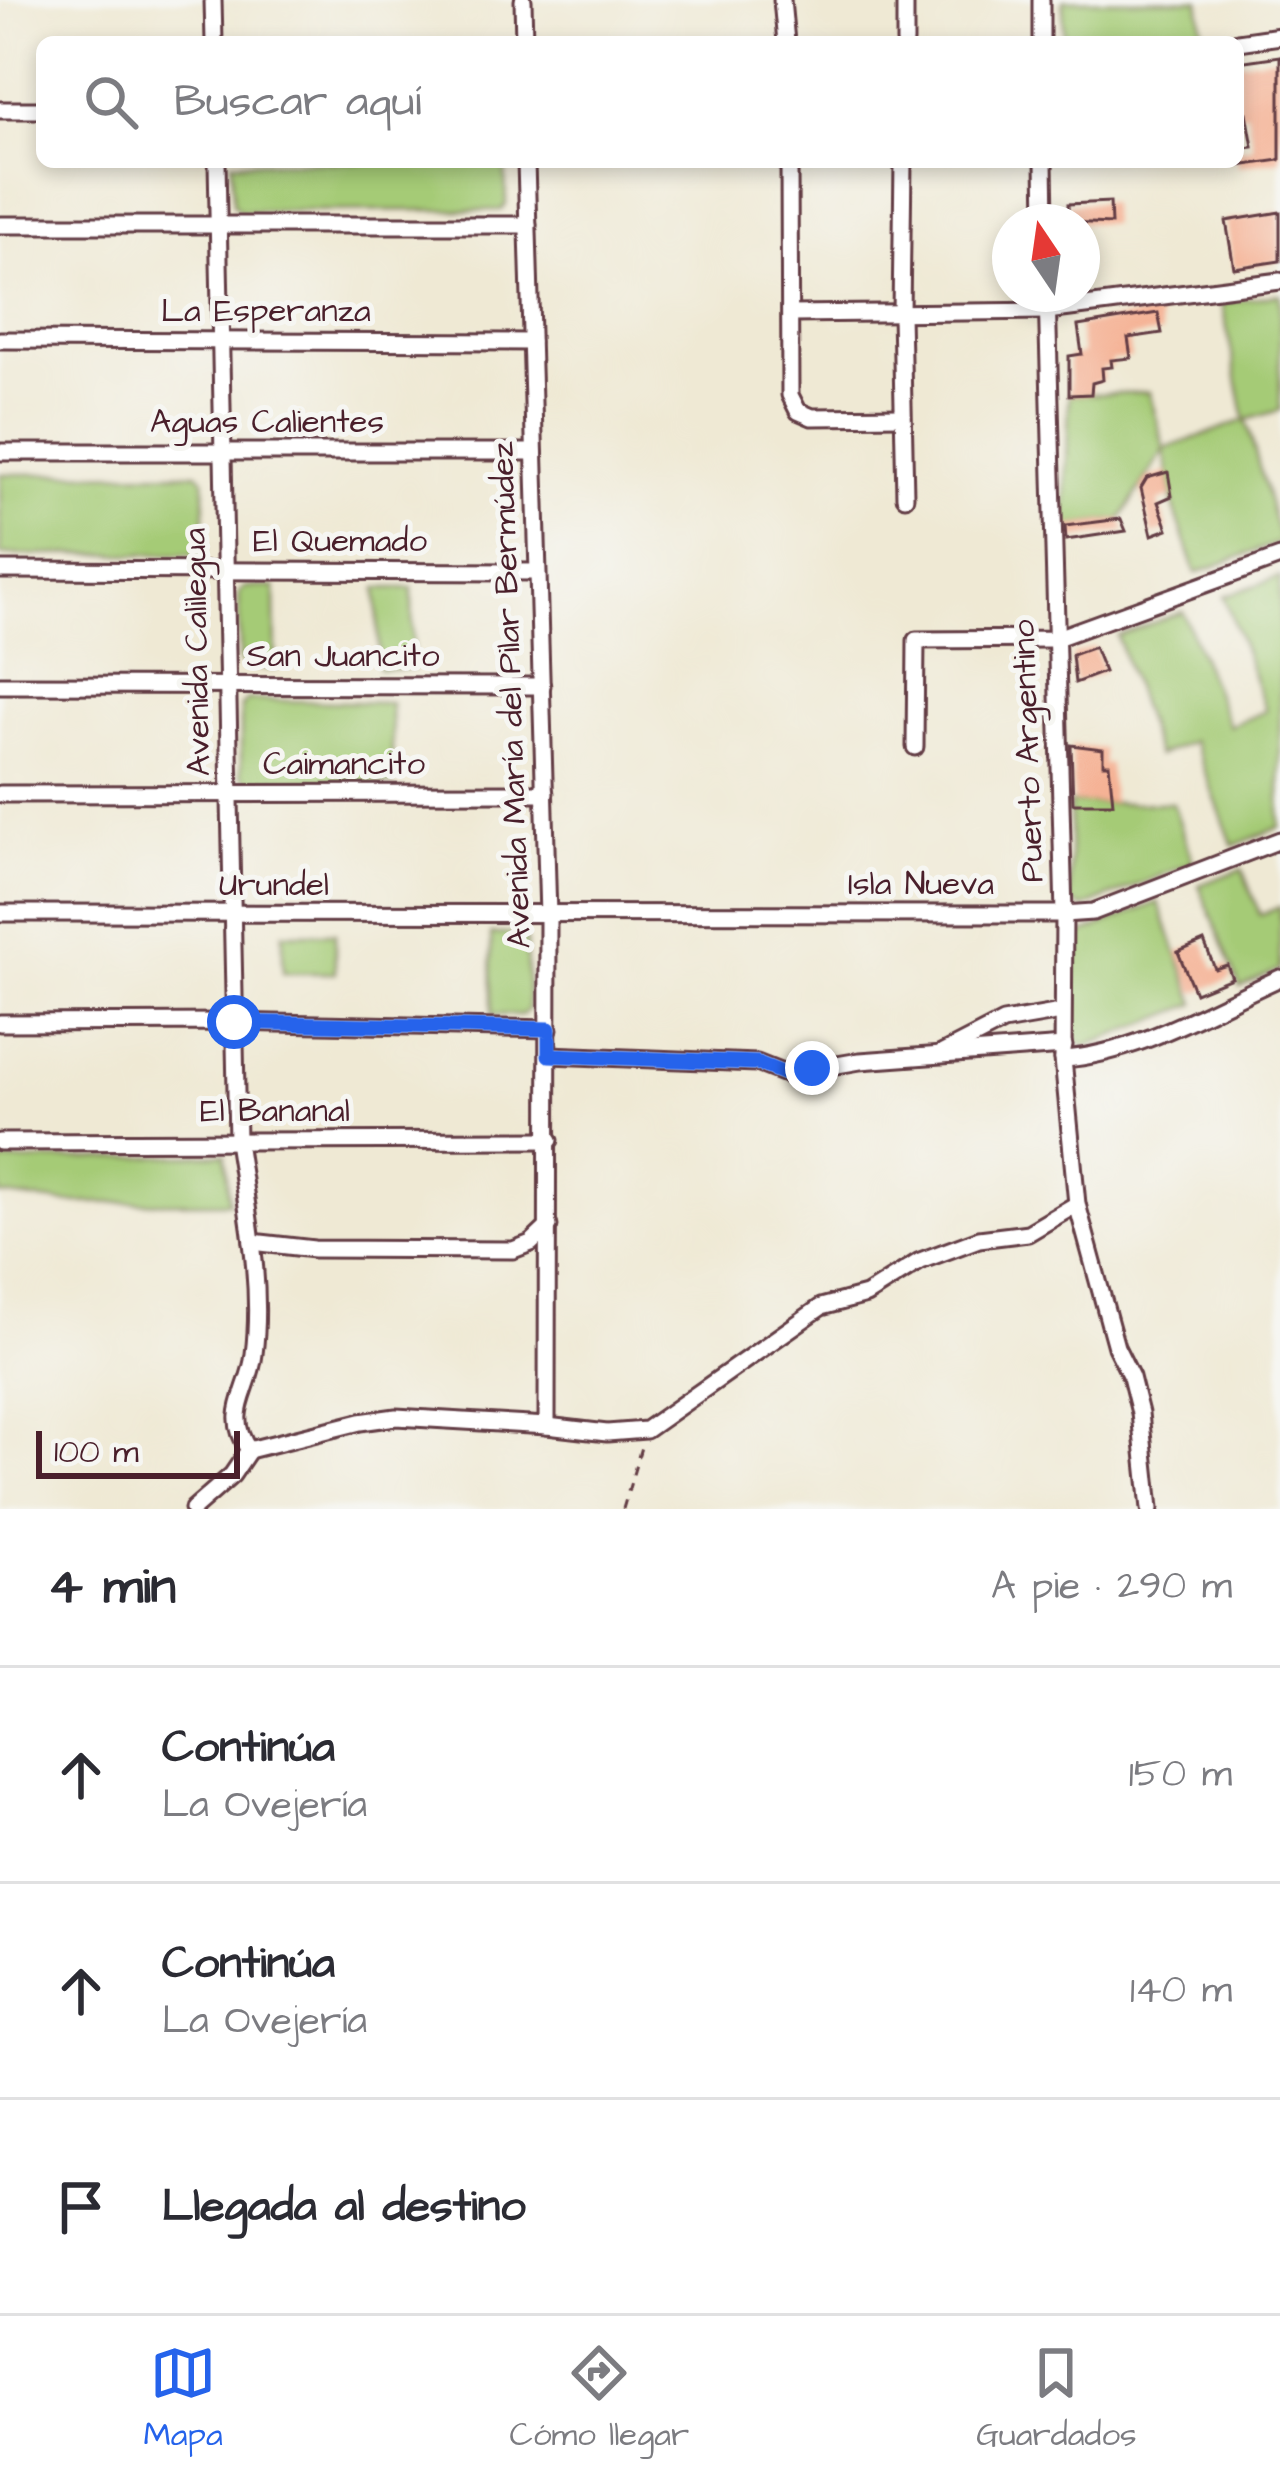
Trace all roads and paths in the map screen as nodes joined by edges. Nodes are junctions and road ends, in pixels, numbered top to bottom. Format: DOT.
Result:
graph roads {
  1 [pos="213,0"];
  2 [pos="523,0"];
  3 [pos="782,0"];
  4 [pos="905,0"];
  5 [pos="1041,0"];
  6 [pos="214,36"];
  7 [pos="524,36"];
  8 [pos="785,36"];
  9 [pos="905,36"];
  10 [pos="1041,36"];
  11 [pos="1280,36"];
  12 [pos="1244,41"];
  13 [pos="0,110"];
  14 [pos="36,110"];
  15 [pos="217,168"];
  16 [pos="526,168"];
  17 [pos="789,168"];
  18 [pos="903,168"];
  19 [pos="1044,168"];
  20 [pos="1045,204"];
  21 [pos="218,224"];
  22 [pos="0,225"];
  23 [pos="528,225"];
  24 [pos="1280,280"];
  25 [pos="1100,298"];
  26 [pos="992,307"];
  27 [pos="1047,312"];
  28 [pos="790,314"];
  29 [pos="901,314"];
  30 [pos="0,340"];
  31 [pos="219,341"];
  32 [pos="531,342"];
  33 [pos="902,416"];
  34 [pos="0,452"];
  35 [pos="223,452"];
  36 [pos="534,452"];
  37 [pos="905,497"];
  38 [pos="1280,557"];
  39 [pos="0,570"];
  40 [pos="225,571"];
  41 [pos="536,572"];
  42 [pos="1054,639"];
  43 [pos="0,685"];
  44 [pos="228,685"];
  45 [pos="542,686"];
  46 [pos="915,747"];
  47 [pos="544,793"];
  48 [pos="0,794"];
  49 [pos="230,794"];
  50 [pos="1280,840"];
  51 [pos="0,913"];
  52 [pos="234,914"];
  53 [pos="1064,914"];
  54 [pos="548,916"];
  55 [pos="1280,978"];
  56 [pos="1061,1012"];
  57 [pos="234,1022"];
  58 [pos="0,1023"];
  59 [pos="549,1029"];
  60 [pos="1063,1052"];
  61 [pos="549,1055"];
  62 [pos="935,1058"];
  63 [pos="550,1140"];
  64 [pos="237,1141"];
  65 [pos="0,1142"];
  66 [pos="1077,1204"];
  67 [pos="550,1226"];
  68 [pos="252,1242"];
  69 [pos="547,1426"];
  70 [pos="646,1430"];
  71 [pos="249,1450"];
  72 [pos="194,1509"];
  73 [pos="623,1509"];
  74 [pos="1150,1509"];
  1 -- 6 [label="street"];
  2 -- 7 [label="street"];
  3 -- 8 [label="street"];
  4 -- 9 [label="street"];
  5 -- 10 [label="street"];
  11 -- 12 [label="street"];
  13 -- 14 [label="street"];
  15 -- 21 [label="street, Avenida Calilegua"];
  16 -- 23 [label="street, Avenida María del Pilar Bermúdez"];
  17 -- 28 [label="street"];
  18 -- 29 [label="street"];
  19 -- 20 [label="street"];
  21 -- 22 [label="street"];
  21 -- 23 [label="street"];
  21 -- 31 [label="street, Avenida Calilegua"];
  23 -- 32 [label="street, Avenida María del Pilar Bermúdez"];
  24 -- 25 [label="street"];
  26 -- 29 [label="street"];
  27 -- 42 [label="street, Puerto Argentino"];
  28 -- 29 [label="street"];
  28 -- 33 [label="street"];
  29 -- 33 [label="street"];
  30 -- 31 [label="street, La Esperanza"];
  31 -- 32 [label="street, La Esperanza"];
  31 -- 35 [label="street, Avenida Calilegua"];
  32 -- 36 [label="street, Avenida María del Pilar Bermúdez"];
  33 -- 37 [label="street"];
  34 -- 35 [label="street, Aguas Calientes"];
  35 -- 36 [label="street, Aguas Calientes"];
  35 -- 40 [label="street, Avenida Calilegua"];
  36 -- 41 [label="street, Avenida María del Pilar Bermúdez"];
  38 -- 42 [label="street"];
  39 -- 40 [label="street, El Quemado"];
  40 -- 41 [label="street, El Quemado"];
  40 -- 44 [label="street, Avenida Calilegua"];
  41 -- 45 [label="street, Avenida María del Pilar Bermúdez"];
  42 -- 46 [label="street"];
  42 -- 53 [label="street, Puerto Argentino"];
  43 -- 44 [label="street, San Juancito"];
  44 -- 45 [label="street, San Juancito"];
  44 -- 49 [label="street, Avenida Calilegua"];
  45 -- 47 [label="street, Avenida María del Pilar Bermúdez"];
  47 -- 49 [label="street, Caimancito"];
  47 -- 54 [label="street, Avenida María del Pilar Bermúdez"];
  48 -- 49 [label="street, Caimancito"];
  49 -- 52 [label="street, Avenida Calilegua"];
  50 -- 53 [label="street, Isla Nueva"];
  51 -- 52 [label="street, Urundel"];
  52 -- 54 [label="street, Urundel"];
  52 -- 57 [label="street, Avenida Calilegua"];
  53 -- 54 [label="street, Isla Nueva"];
  53 -- 56 [label="street, Puerto Argentino"];
  54 -- 59 [label="street, Avenida María del Pilar Bermúdez"];
  55 -- 60 [label="street"];
  56 -- 60 [label="street, Puerto Argentino"];
  56 -- 62 [label="street"];
  57 -- 58 [label="street"];
  57 -- 59 [label="street"];
  57 -- 64 [label="street, Avenida Calilegua"];
  59 -- 61 [label="street, Avenida María del Pilar Bermúdez"];
  60 -- 62 [label="street"];
  60 -- 66 [label="street, Puerto Argentino"];
  61 -- 62 [label="street"];
  61 -- 63 [label="street, Avenida María del Pilar Bermúdez"];
  63 -- 64 [label="street, El Bananal"];
  63 -- 67 [label="street, Avenida María del Pilar Bermúdez"];
  64 -- 65 [label="street, El Bananal"];
  64 -- 68 [label="street, Avenida Calilegua"];
  66 -- 70 [label="street"];
  66 -- 74 [label="street, Puerto Argentino"];
  67 -- 68 [label="street"];
  67 -- 69 [label="street, Avenida María del Pilar Bermúdez"];
  68 -- 71 [label="street, Avenida Calilegua"];
  69 -- 70 [label="street"];
  69 -- 71 [label="street"];
  70 -- 73 [label="path"];
  71 -- 72 [label="street"];
}
